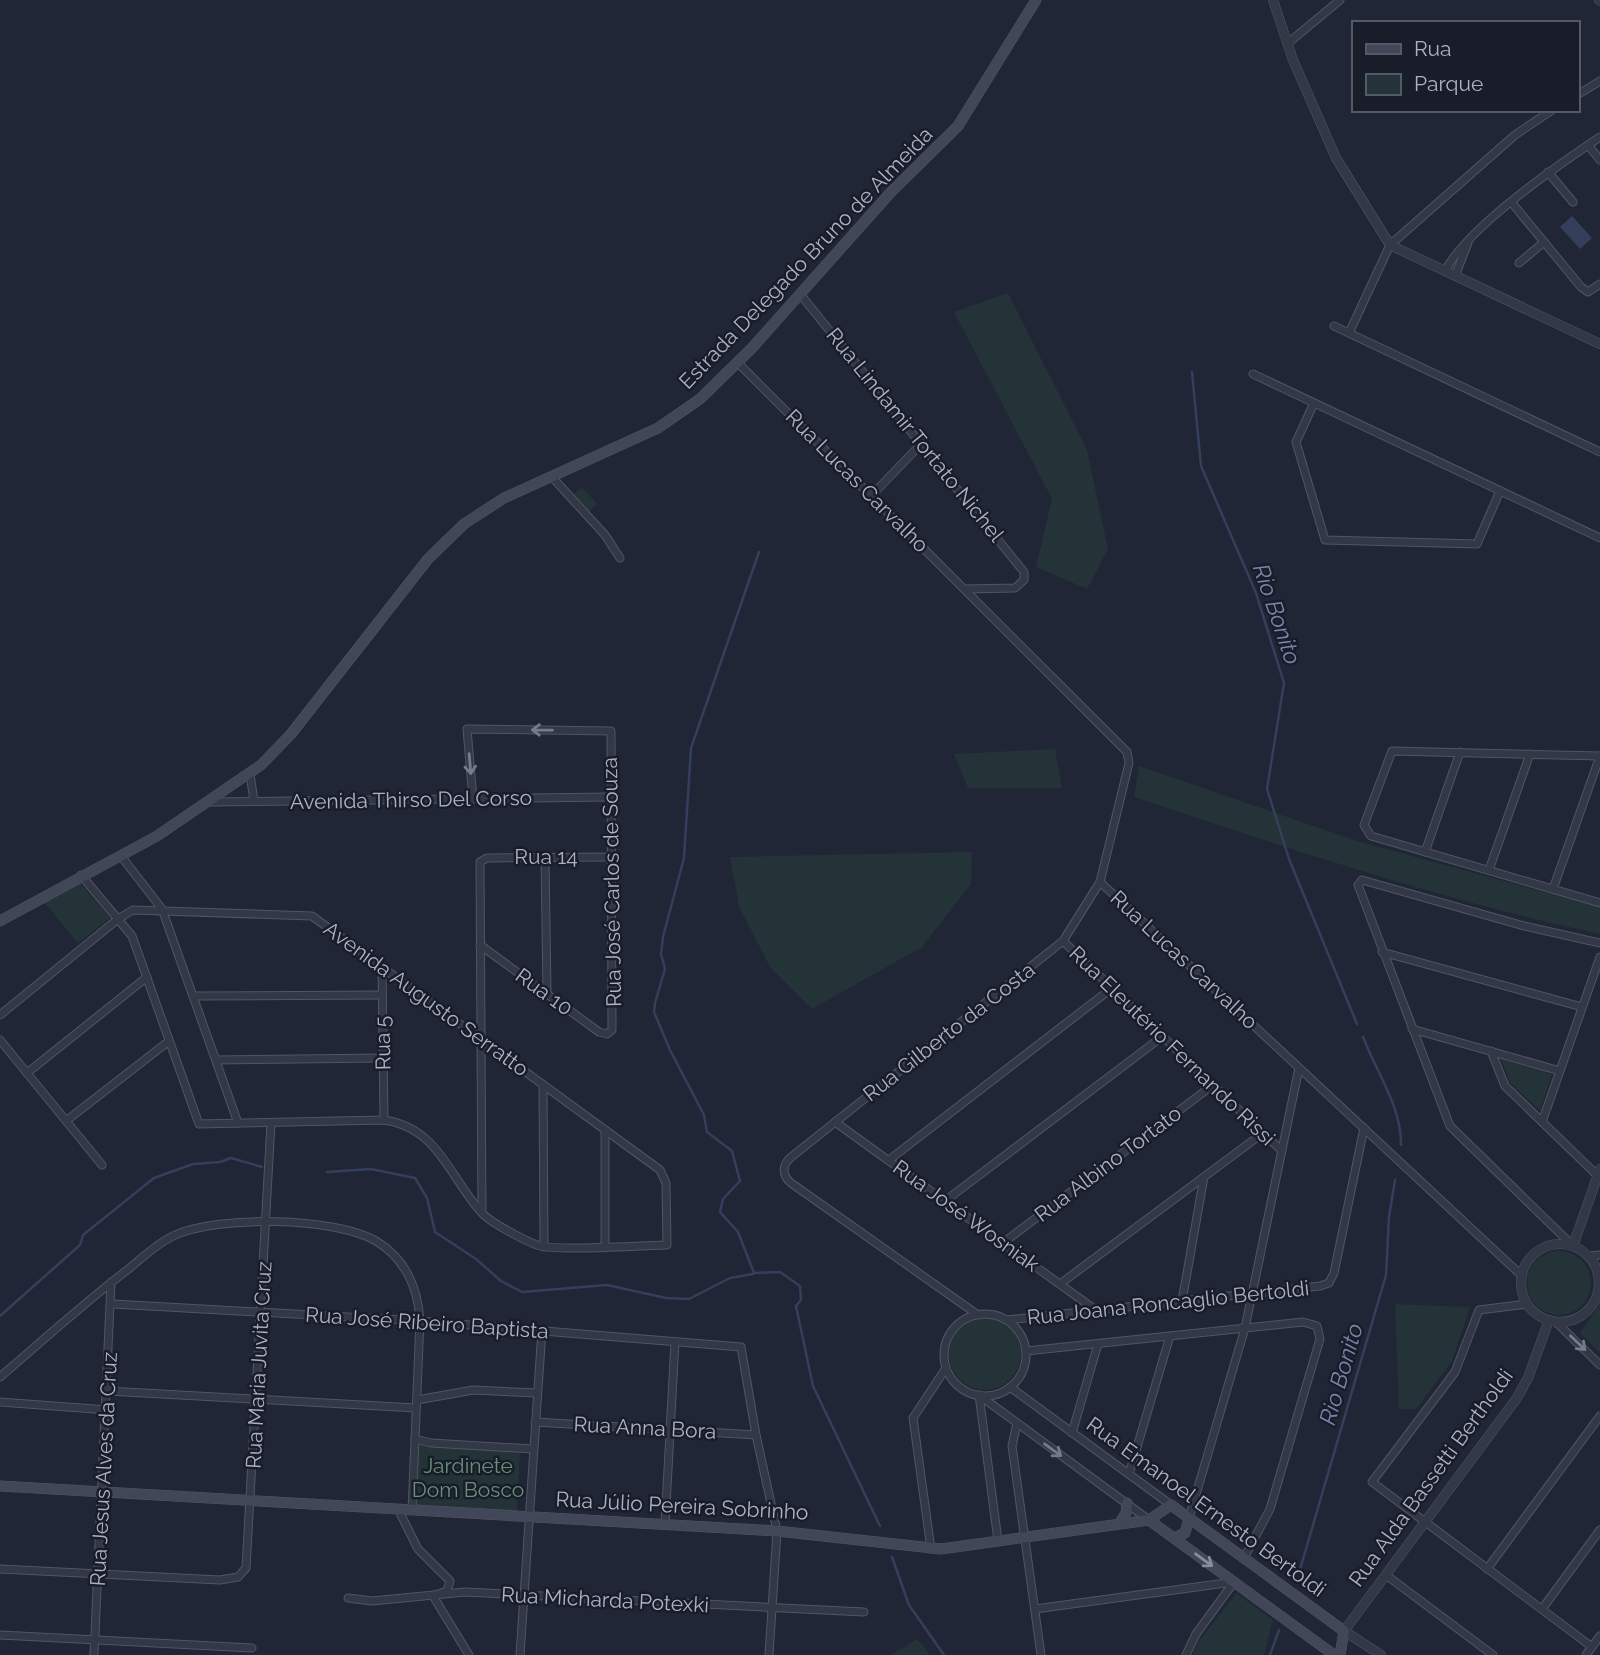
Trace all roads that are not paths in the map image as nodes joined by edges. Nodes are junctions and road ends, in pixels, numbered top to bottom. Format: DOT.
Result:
graph roads {
  1 [pos="1037,0"];
  2 [pos="1273,0"];
  3 [pos="1340,0"];
  4 [pos="1287,44"];
  5 [pos="1600,80"];
  6 [pos="1579,94"];
  7 [pos="1549,112"];
  8 [pos="1600,137"];
  9 [pos="1588,145"];
  10 [pos="1600,160"];
  11 [pos="1548,172"];
  12 [pos="1573,202"];
  13 [pos="1512,203"];
  14 [pos="1468,242"];
  15 [pos="1544,242"];
  16 [pos="1390,245"];
  17 [pos="1519,263"];
  18 [pos="1446,271"];
  19 [pos="1455,276"];
  20 [pos="1600,284"];
  21 [pos="800,294"];
  22 [pos="1335,326"];
  23 [pos="1349,333"];
  24 [pos="1600,344"];
  25 [pos="738,363"];
  26 [pos="1253,374"];
  27 [pos="1314,403"];
  28 [pos="922,443"];
  29 [pos="1600,452"];
  30 [pos="552,477"];
  31 [pos="1500,491"];
  32 [pos="871,496"];
  33 [pos="1600,538"];
  34 [pos="620,558"];
  35 [pos="964,589"];
  36 [pos="1460,752"];
  37 [pos="1530,754"];
  38 [pos="1600,756"];
  39 [pos="250,774"];
  40 [pos="611,797"];
  41 [pos="473,799"];
  42 [pos="211,802"];
  43 [pos="254,802"];
  44 [pos="1425,852"];
  45 [pos="121,856"];
  46 [pos="612,857"];
  47 [pos="545,858"];
  48 [pos="1489,870"];
  49 [pos="81,876"];
  50 [pos="1100,882"];
  51 [pos="1553,889"];
  52 [pos="1600,903"];
  53 [pos="162,909"];
  54 [pos="118,919"];
  55 [pos="0,921"];
  56 [pos="1063,941"];
  57 [pos="1600,943"];
  58 [pos="480,945"];
  59 [pos="1382,952"];
  60 [pos="1600,957"];
  61 [pos="382,967"];
  62 [pos="147,977"];
  63 [pos="1112,988"];
  64 [pos="547,993"];
  65 [pos="382,995"];
  66 [pos="193,996"];
  67 [pos="1583,1007"];
  68 [pos="0,1015"];
  69 [pos="1412,1028"];
  70 [pos="610,1033"];
  71 [pos="1163,1037"];
  72 [pos="0,1040"];
  73 [pos="481,1040"];
  74 [pos="169,1041"];
  75 [pos="1491,1051"];
  76 [pos="383,1058"];
  77 [pos="216,1060"];
  78 [pos="1299,1068"];
  79 [pos="1560,1070"];
  80 [pos="27,1073"];
  81 [pos="543,1084"];
  82 [pos="1213,1085"];
  83 [pos="384,1120"];
  84 [pos="66,1121"];
  85 [pos="835,1122"];
  86 [pos="1542,1122"];
  87 [pos="238,1123"];
  88 [pos="271,1123"];
  89 [pos="1364,1128"];
  90 [pos="605,1130"];
  91 [pos="1263,1133"];
  92 [pos="1282,1151"];
  93 [pos="889,1160"];
  94 [pos="102,1165"];
  95 [pos="1599,1173"];
  96 [pos="1204,1177"];
  97 [pos="1597,1188"];
  98 [pos="945,1201"];
  99 [pos="482,1213"];
  100 [pos="266,1222"];
  101 [pos="1003,1243"];
  102 [pos="605,1246"];
  103 [pos="1573,1246"];
  104 [pos="544,1247"];
  105 [pos="1600,1255"];
  106 [pos="1588,1256"];
  107 [pos="1521,1275"];
  108 [pos="111,1282"];
  109 [pos="1599,1283"];
  110 [pos="1060,1284"];
  111 [pos="1254,1294"];
  112 [pos="1182,1301"];
  113 [pos="113,1304"];
  114 [pos="1527,1304"];
  115 [pos="1097,1311"];
  116 [pos="262,1313"];
  117 [pos="978,1315"];
  118 [pos="1007,1320"];
  119 [pos="421,1321"];
  120 [pos="1552,1321"];
  121 [pos="1245,1328"];
  122 [pos="541,1330"];
  123 [pos="1170,1336"];
  124 [pos="675,1342"];
  125 [pos="1098,1344"];
  126 [pos="1026,1351"];
  127 [pos="1600,1365"];
  128 [pos="946,1368"];
  129 [pos="0,1377"];
  130 [pos="1010,1387"];
  131 [pos="108,1391"];
  132 [pos="537,1393"];
  133 [pos="979,1395"];
  134 [pos="257,1401"];
  135 [pos="0,1402"];
  136 [pos="416,1404"];
  137 [pos="108,1410"];
  138 [pos="1600,1416"];
  139 [pos="535,1422"];
  140 [pos="1017,1423"];
  141 [pos="670,1430"];
  142 [pos="1073,1433"];
  143 [pos="755,1435"];
  144 [pos="415,1439"];
  145 [pos="533,1449"];
  146 [pos="1129,1474"];
  147 [pos="0,1486"];
  148 [pos="102,1492"];
  149 [pos="251,1500"];
  150 [pos="1127,1503"];
  151 [pos="1171,1505"];
  152 [pos="398,1509"];
  153 [pos="412,1510"];
  154 [pos="529,1516"];
  155 [pos="1189,1518"];
  156 [pos="1149,1520"];
  157 [pos="1425,1522"];
  158 [pos="665,1524"];
  159 [pos="1119,1524"];
  160 [pos="1600,1530"];
  161 [pos="777,1531"];
  162 [pos="1025,1538"];
  163 [pos="1174,1538"];
  164 [pos="998,1542"];
  165 [pos="931,1549"];
  166 [pos="1244,1558"];
  167 [pos="434,1566"];
  168 [pos="0,1569"];
  169 [pos="1487,1569"];
  170 [pos="98,1574"];
  171 [pos="1386,1575"];
  172 [pos="1234,1582"];
  173 [pos="465,1592"];
  174 [pos="524,1595"];
  175 [pos="433,1596"];
  176 [pos="348,1598"];
  177 [pos="773,1608"];
  178 [pos="1035,1609"];
  179 [pos="1542,1609"];
  180 [pos="864,1612"];
  181 [pos="1344,1631"];
  182 [pos="0,1635"];
  183 [pos="1600,1636"];
  184 [pos="95,1640"];
  185 [pos="1592,1647"];
  186 [pos="252,1648"];
  187 [pos="238,1651"];
  188 [pos="94,1655"];
  189 [pos="469,1655"];
  190 [pos="520,1655"];
  191 [pos="769,1655"];
  192 [pos="1041,1655"];
  193 [pos="1186,1655"];
  194 [pos="1334,1655"];
  195 [pos="1340,1655"];
  196 [pos="1381,1655"];
  197 [pos="1493,1655"];
  198 [pos="1586,1655"];
  1 -- 21 [label="main road, Estrada Delegado Bruno de Almeida"];
  2 -- 4 [label="street"];
  3 -- 4 [label="street"];
  4 -- 16 [label="street"];
  5 -- 6 [label="street"];
  7 -- 16 [label="street"];
  8 -- 9 [label="street"];
  9 -- 10 [label="street"];
  9 -- 11 [label="street"];
  11 -- 12 [label="street"];
  11 -- 13 [label="street"];
  13 -- 14 [label="street"];
  13 -- 15 [label="street"];
  14 -- 18 [label="street"];
  14 -- 19 [label="street"];
  15 -- 17 [label="street"];
  15 -- 20 [label="street"];
  16 -- 18 [label="street"];
  16 -- 23 [label="street"];
  18 -- 19 [label="street"];
  19 -- 24 [label="street"];
  21 -- 25 [label="main road, Estrada Delegado Bruno de Almeida"];
  21 -- 28 [label="street, Rua Lindamir Tortato Nichel"];
  22 -- 23 [label="street"];
  23 -- 29 [label="street"];
  25 -- 30 [label="main road, Estrada Delegado Bruno de Almeida"];
  25 -- 32 [label="street, Rua Lucas Carvalho"];
  26 -- 27 [label="street"];
  27 -- 31 [label="street"];
  27 -- 31 [label="street"];
  28 -- 32 [label="street"];
  28 -- 35 [label="street, Rua Lindamir Tortato Nichel"];
  30 -- 34 [label="street"];
  30 -- 39 [label="main road, Estrada Delegado Bruno de Almeida"];
  31 -- 33 [label="street"];
  32 -- 35 [label="street, Rua Lucas Carvalho"];
  35 -- 50 [label="street, Rua Lucas Carvalho"];
  36 -- 37 [label="street"];
  36 -- 44 [label="street"];
  36 -- 44 [label="street"];
  37 -- 38 [label="street"];
  37 -- 48 [label="street"];
  38 -- 51 [label="street"];
  39 -- 42 [label="main road, Estrada Delegado Bruno de Almeida"];
  39 -- 43 [label="street"];
  40 -- 41 [label="street, Avenida Thirso Del Corso"];
  40 -- 41 [label="street, Rua José Carlos de Souza, one-way"];
  40 -- 46 [label="street, Rua José Carlos de Souza"];
  41 -- 43 [label="street, Avenida Thirso Del Corso"];
  42 -- 43 [label="street, Avenida Thirso Del Corso"];
  42 -- 45 [label="main road, Estrada Delegado Bruno de Almeida"];
  44 -- 48 [label="street"];
  45 -- 49 [label="main road, Estrada Delegado Bruno de Almeida"];
  45 -- 53 [label="street"];
  46 -- 47 [label="street, Rua 14"];
  46 -- 70 [label="street, Rua José Carlos de Souza"];
  47 -- 58 [label="street, Rua 14"];
  47 -- 64 [label="street"];
  48 -- 51 [label="street"];
  49 -- 54 [label="street"];
  49 -- 55 [label="main road, Estrada Delegado Bruno de Almeida"];
  50 -- 56 [label="street, Rua Gilberto da Costa"];
  50 -- 78 [label="street, Rua Lucas Carvalho"];
  51 -- 52 [label="street"];
  53 -- 54 [label="street, Avenida Augusto Serratto"];
  53 -- 61 [label="street, Avenida Augusto Serratto"];
  53 -- 66 [label="street"];
  54 -- 62 [label="street"];
  54 -- 68 [label="street"];
  56 -- 63 [label="street, Rua Eleutério Fernando Rissi"];
  56 -- 85 [label="street, Rua Gilberto da Costa"];
  57 -- 59 [label="street"];
  58 -- 64 [label="street, Rua 10"];
  58 -- 73 [label="street"];
  59 -- 67 [label="street"];
  59 -- 69 [label="street"];
  60 -- 67 [label="street"];
  61 -- 65 [label="street, Rua 5"];
  61 -- 73 [label="street, Avenida Augusto Serratto"];
  62 -- 74 [label="street"];
  62 -- 80 [label="street"];
  63 -- 71 [label="street, Rua Eleutério Fernando Rissi"];
  63 -- 93 [label="street"];
  64 -- 70 [label="street, Rua 10"];
  65 -- 66 [label="street"];
  65 -- 76 [label="street, Rua 5"];
  66 -- 77 [label="street"];
  67 -- 79 [label="street"];
  69 -- 75 [label="street"];
  69 -- 103 [label="street"];
  71 -- 82 [label="street, Rua Eleutério Fernando Rissi"];
  71 -- 98 [label="street"];
  72 -- 80 [label="street"];
  73 -- 81 [label="street, Avenida Augusto Serratto"];
  73 -- 99 [label="street"];
  74 -- 84 [label="street"];
  74 -- 87 [label="street"];
  75 -- 79 [label="street"];
  75 -- 86 [label="street"];
  76 -- 77 [label="street"];
  76 -- 83 [label="street, Rua 5"];
  77 -- 87 [label="street"];
  78 -- 89 [label="street, Rua Lucas Carvalho"];
  78 -- 92 [label="street"];
  79 -- 86 [label="street"];
  80 -- 84 [label="street"];
  81 -- 90 [label="street, Avenida Augusto Serratto"];
  81 -- 104 [label="street"];
  82 -- 91 [label="street, Rua Eleutério Fernando Rissi"];
  82 -- 101 [label="street, Rua Albino Tortato"];
  83 -- 88 [label="street"];
  83 -- 99 [label="street"];
  84 -- 94 [label="street"];
  85 -- 93 [label="street, Rua José Wosniak"];
  85 -- 117 [label="street, Rua Gilberto da Costa"];
  86 -- 95 [label="street"];
  87 -- 88 [label="street"];
  88 -- 100 [label="street, Rua Maria Juvita Cruz"];
  89 -- 107 [label="street, Rua Lucas Carvalho"];
  89 -- 111 [label="street, Rua Joana Roncaglio Bertoldi"];
  90 -- 102 [label="street"];
  90 -- 102 [label="street, Avenida Augusto Serratto"];
  91 -- 92 [label="street, Rua Eleutério Fernando Rissi"];
  91 -- 96 [label="street"];
  92 -- 111 [label="street"];
  93 -- 98 [label="street, Rua José Wosniak"];
  95 -- 97 [label="street"];
  96 -- 110 [label="street"];
  96 -- 112 [label="street"];
  97 -- 103 [label="street"];
  98 -- 101 [label="street, Rua José Wosniak"];
  99 -- 104 [label="street"];
  100 -- 108 [label="street"];
  100 -- 116 [label="street, Rua Maria Juvita Cruz"];
  100 -- 119 [label="street"];
  101 -- 110 [label="street, Rua José Wosniak"];
  102 -- 104 [label="street"];
  103 -- 106 [label="street"];
  103 -- 107 [label="street"];
  105 -- 106 [label="street"];
  106 -- 109 [label="street"];
  107 -- 114 [label="street"];
  108 -- 113 [label="street, Rua Jesus Alves da Cruz"];
  108 -- 129 [label="street"];
  109 -- 120 [label="street"];
  110 -- 115 [label="street, Rua José Wosniak"];
  111 -- 112 [label="street, Rua Joana Roncaglio Bertoldi"];
  111 -- 121 [label="street"];
  112 -- 115 [label="street, Rua Joana Roncaglio Bertoldi"];
  113 -- 116 [label="street, Rua José Ribeiro Baptista"];
  113 -- 131 [label="street, Rua Jesus Alves da Cruz"];
  114 -- 120 [label="street"];
  114 -- 157 [label="street"];
  115 -- 118 [label="street, Rua Joana Roncaglio Bertoldi"];
  116 -- 119 [label="street, Rua José Ribeiro Baptista"];
  116 -- 134 [label="street, Rua Maria Juvita Cruz"];
  117 -- 118 [label="street"];
  117 -- 128 [label="street"];
  118 -- 126 [label="street"];
  119 -- 122 [label="street, Rua José Ribeiro Baptista"];
  119 -- 136 [label="street"];
  120 -- 127 [label="street, one-way"];
  120 -- 157 [label="street, Rua Alda Bassetti Bertholdi"];
  121 -- 123 [label="street, Rua Joana Roncaglio Bertoldi"];
  121 -- 155 [label="street"];
  121 -- 166 [label="street, Rua Joana Roncaglio Bertoldi"];
  122 -- 124 [label="street, Rua José Ribeiro Baptista"];
  122 -- 132 [label="street"];
  123 -- 125 [label="street, Rua Joana Roncaglio Bertoldi"];
  123 -- 146 [label="street"];
  124 -- 141 [label="street"];
  124 -- 143 [label="street, Rua José Ribeiro Baptista"];
  125 -- 126 [label="street, Rua Joana Roncaglio Bertoldi"];
  125 -- 142 [label="street"];
  126 -- 130 [label="street"];
  128 -- 133 [label="street"];
  128 -- 165 [label="street"];
  130 -- 133 [label="street"];
  130 -- 142 [label="street, Rua Emanoel Ernesto Bertoldi"];
  131 -- 134 [label="street"];
  131 -- 137 [label="street, Rua Jesus Alves da Cruz"];
  132 -- 136 [label="street"];
  132 -- 139 [label="street"];
  133 -- 140 [label="street, Rua Emanoel Ernesto Bertoldi"];
  133 -- 164 [label="street"];
  134 -- 136 [label="street"];
  134 -- 149 [label="street, Rua Maria Juvita Cruz"];
  135 -- 137 [label="street"];
  136 -- 144 [label="street"];
  137 -- 148 [label="street, Rua Jesus Alves da Cruz"];
  138 -- 169 [label="street"];
  139 -- 141 [label="street, Rua Anna Bora"];
  139 -- 145 [label="street"];
  140 -- 150 [label="street, Rua Emanoel Ernesto Bertoldi, one-way"];
  140 -- 162 [label="street"];
  141 -- 143 [label="street, Rua Anna Bora"];
  141 -- 158 [label="street"];
  142 -- 146 [label="street, Rua Emanoel Ernesto Bertoldi"];
  143 -- 161 [label="street"];
  144 -- 145 [label="street"];
  144 -- 153 [label="street"];
  145 -- 154 [label="street"];
  146 -- 151 [label="street, Rua Emanoel Ernesto Bertoldi"];
  147 -- 148 [label="main road, Rua Júlio Pereira Sobrinho"];
  148 -- 149 [label="main road, Rua Júlio Pereira Sobrinho"];
  148 -- 170 [label="street, Rua Jesus Alves da Cruz"];
  149 -- 152 [label="main road, Rua Júlio Pereira Sobrinho"];
  149 -- 170 [label="street, Rua Maria Juvita Cruz"];
  150 -- 156 [label="street, Rua Emanoel Ernesto Bertoldi"];
  150 -- 159 [label="main road"];
  151 -- 155 [label="main road, Rua Emanoel Ernesto Bertoldi"];
  151 -- 156 [label="main road"];
  152 -- 153 [label="main road, Rua Júlio Pereira Sobrinho"];
  152 -- 167 [label="street"];
  153 -- 154 [label="main road, Rua Júlio Pereira Sobrinho"];
  154 -- 158 [label="main road, Rua Júlio Pereira Sobrinho"];
  154 -- 174 [label="street"];
  155 -- 163 [label="main road"];
  155 -- 166 [label="main road, Rua Emanoel Ernesto Bertoldi"];
  156 -- 159 [label="main road, Rua Júlio Pereira Sobrinho"];
  156 -- 163 [label="main road, Rua Emanoel Ernesto Bertoldi"];
  157 -- 169 [label="street"];
  157 -- 171 [label="street, Rua Alda Bassetti Bertholdi"];
  158 -- 161 [label="main road, Rua Júlio Pereira Sobrinho"];
  159 -- 162 [label="main road, Rua Júlio Pereira Sobrinho"];
  160 -- 179 [label="street"];
  161 -- 165 [label="main road, Rua Júlio Pereira Sobrinho"];
  161 -- 177 [label="street"];
  162 -- 164 [label="main road, Rua Júlio Pereira Sobrinho"];
  162 -- 178 [label="street"];
  163 -- 172 [label="main road, Rua Emanoel Ernesto Bertoldi, one-way"];
  164 -- 165 [label="main road, Rua Júlio Pereira Sobrinho"];
  166 -- 181 [label="main road, Rua Emanoel Ernesto Bertoldi"];
  167 -- 173 [label="street"];
  167 -- 175 [label="street"];
  168 -- 170 [label="street, Rua Maria Juvita Cruz"];
  169 -- 179 [label="street"];
  170 -- 184 [label="street, Rua Jesus Alves da Cruz"];
  171 -- 181 [label="street, Rua Alda Bassetti Bertholdi"];
  171 -- 197 [label="street"];
  172 -- 178 [label="street"];
  172 -- 193 [label="street"];
  172 -- 194 [label="main road, Rua Emanoel Ernesto Bertoldi"];
  173 -- 174 [label="street, Rua Micharda Potexki"];
  173 -- 175 [label="street, Rua Micharda Potexki"];
  174 -- 177 [label="street, Rua Micharda Potexki"];
  174 -- 190 [label="street"];
  175 -- 176 [label="street, Rua Micharda Potexki"];
  175 -- 189 [label="street"];
  177 -- 180 [label="street, Rua Micharda Potexki"];
  177 -- 191 [label="street"];
  178 -- 192 [label="street"];
  179 -- 185 [label="street"];
  181 -- 195 [label="main road, Rua Alda Bassetti Bertholdi"];
  181 -- 196 [label="street, Rua Emanoel Ernesto Bertoldi"];
  182 -- 184 [label="street"];
  183 -- 185 [label="street"];
  184 -- 187 [label="street"];
  184 -- 188 [label="street, Rua Jesus Alves da Cruz"];
  185 -- 198 [label="street"];
  186 -- 187 [label="street"];
}
